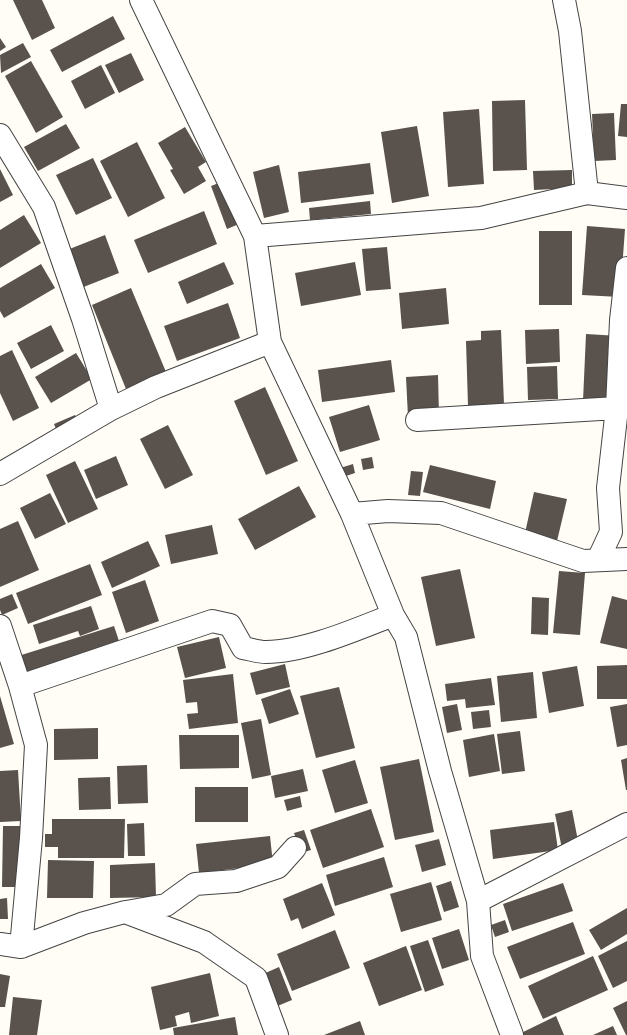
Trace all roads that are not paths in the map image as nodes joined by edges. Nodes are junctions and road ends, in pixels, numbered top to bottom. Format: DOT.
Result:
graph roads {
  1 [pos="141,0"];
  2 [pos="564,0"];
  3 [pos="0,135"];
  4 [pos="587,193"];
  5 [pos="627,198"];
  6 [pos="255,236"];
  7 [pos="627,268"];
  8 [pos="270,342"];
  9 [pos="617,408"];
  10 [pos="111,409"];
  11 [pos="417,420"];
  12 [pos="0,474"];
  13 [pos="352,514"];
  14 [pos="627,559"];
  15 [pos="598,560"];
  16 [pos="394,615"];
  17 [pos="0,626"];
  18 [pos="20,686"];
  19 [pos="627,824"];
  20 [pos="295,848"];
  21 [pos="478,901"];
  22 [pos="125,912"];
  23 [pos="10,946"];
  24 [pos="278,1035"];
  25 [pos="512,1035"];
  1 -- 6 [label="street"];
  2 -- 4 [label="street"];
  3 -- 10 [label="street"];
  4 -- 5 [label="street"];
  4 -- 6 [label="street"];
  6 -- 8 [label="street"];
  7 -- 9 [label="street"];
  8 -- 10 [label="street"];
  8 -- 13 [label="street"];
  9 -- 11 [label="street"];
  9 -- 15 [label="street"];
  10 -- 12 [label="street"];
  13 -- 15 [label="street"];
  13 -- 16 [label="street"];
  14 -- 15 [label="street"];
  16 -- 18 [label="street"];
  16 -- 21 [label="street"];
  17 -- 18 [label="street"];
  18 -- 23 [label="street"];
  19 -- 21 [label="street"];
  20 -- 22 [label="street"];
  21 -- 25 [label="street"];
  22 -- 23 [label="street"];
  22 -- 24 [label="street"];
}
